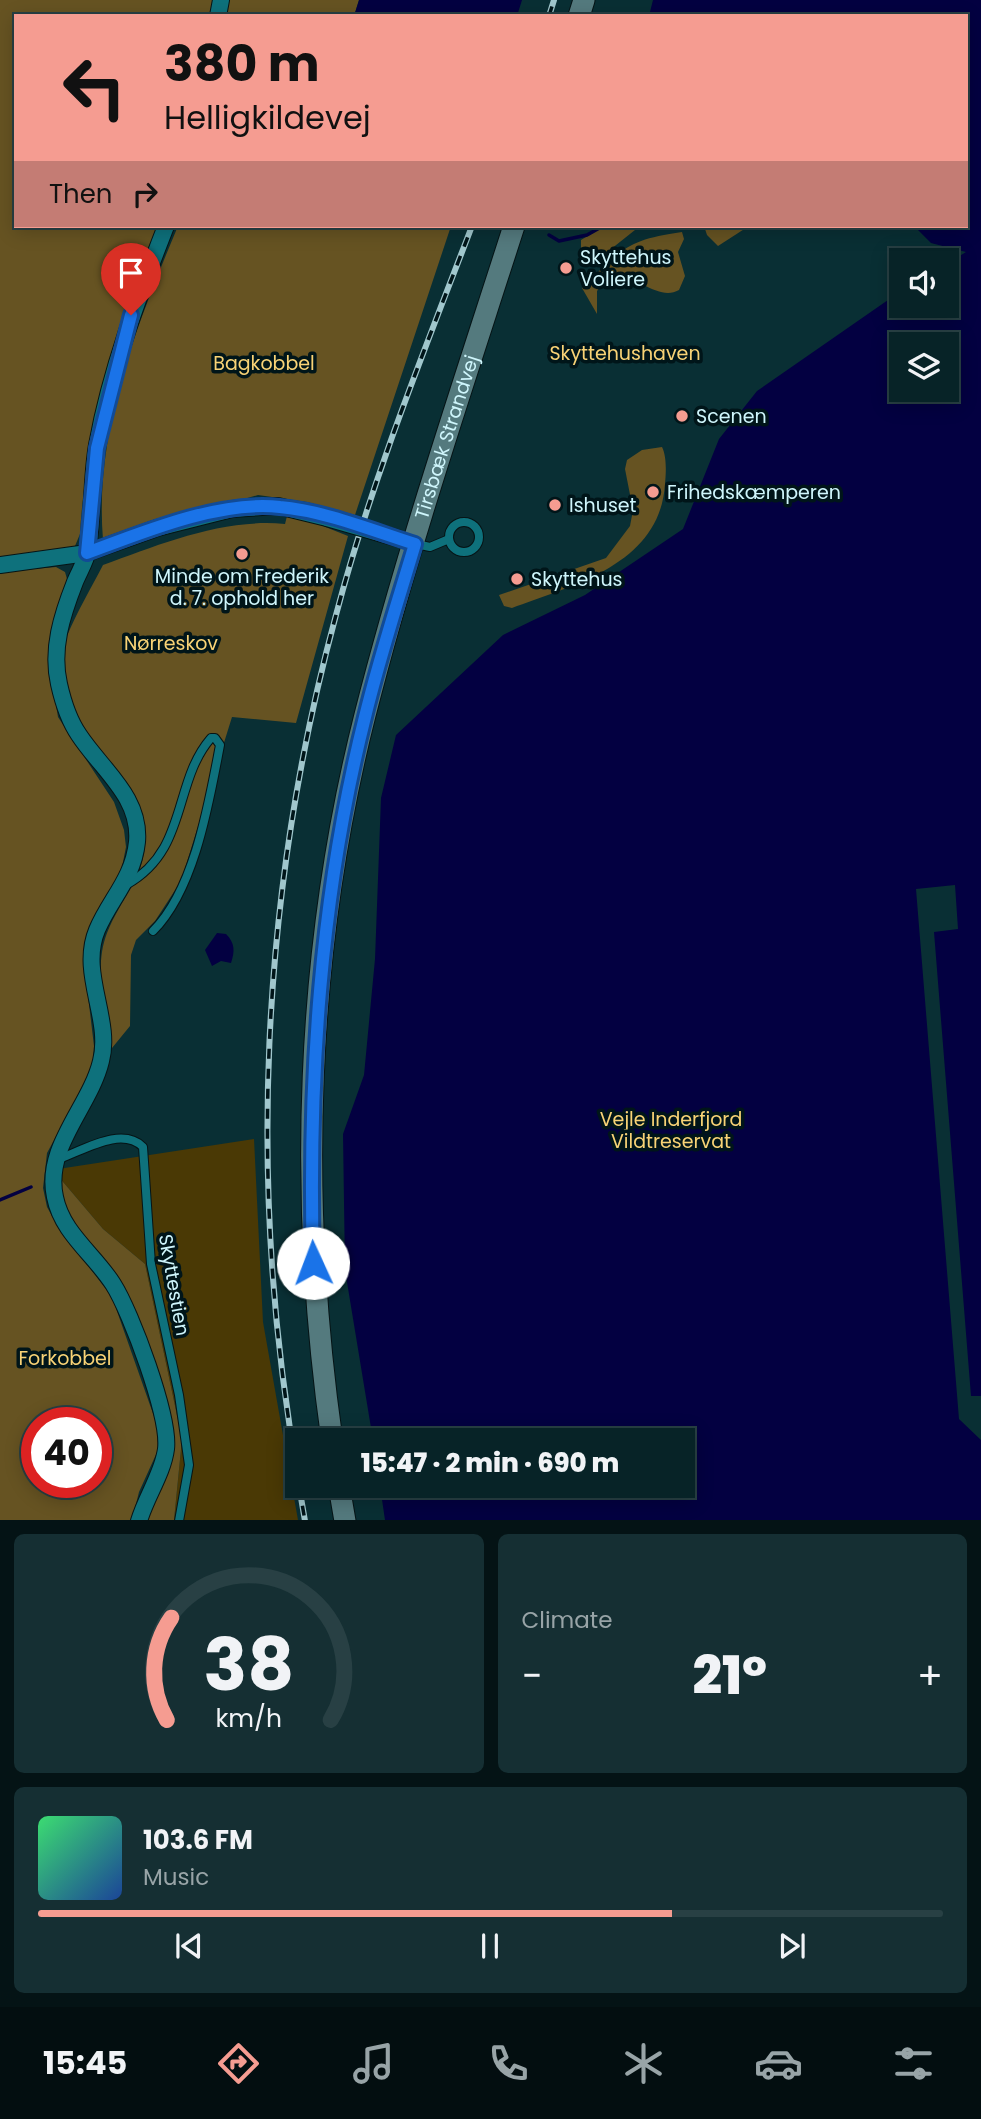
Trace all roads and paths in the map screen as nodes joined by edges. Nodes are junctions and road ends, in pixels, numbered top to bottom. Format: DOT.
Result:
graph roads {
  1 [pos="165,228"];
  2 [pos="513,228"];
  3 [pos="449,539"];
  4 [pos="407,542"];
  5 [pos="87,553"];
  6 [pos="0,565"];
  7 [pos="125,885"];
  8 [pos="153,931"];
  9 [pos="56,1160"];
  10 [pos="330,1428"];
  11 [pos="341,1498"];
  12 [pos="139,1520"];
  13 [pos="179,1520"];
  14 [pos="345,1520"];
  1 -- 5 [label="street"];
  2 -- 4 [label="street, Tirsbæk Strandvej"];
  3 -- 4 [label="lane"];
  4 -- 5 [label="street, bridge"];
  4 -- 10 [label="street, Tirsbæk Strandvej"];
  5 -- 6 [label="street"];
  5 -- 7 [label="street"];
  7 -- 8 [label="lane"];
  7 -- 9 [label="street"];
  9 -- 12 [label="street"];
  9 -- 13 [label="lane, Skyttestien"];
  11 -- 14 [label="street"];
}
